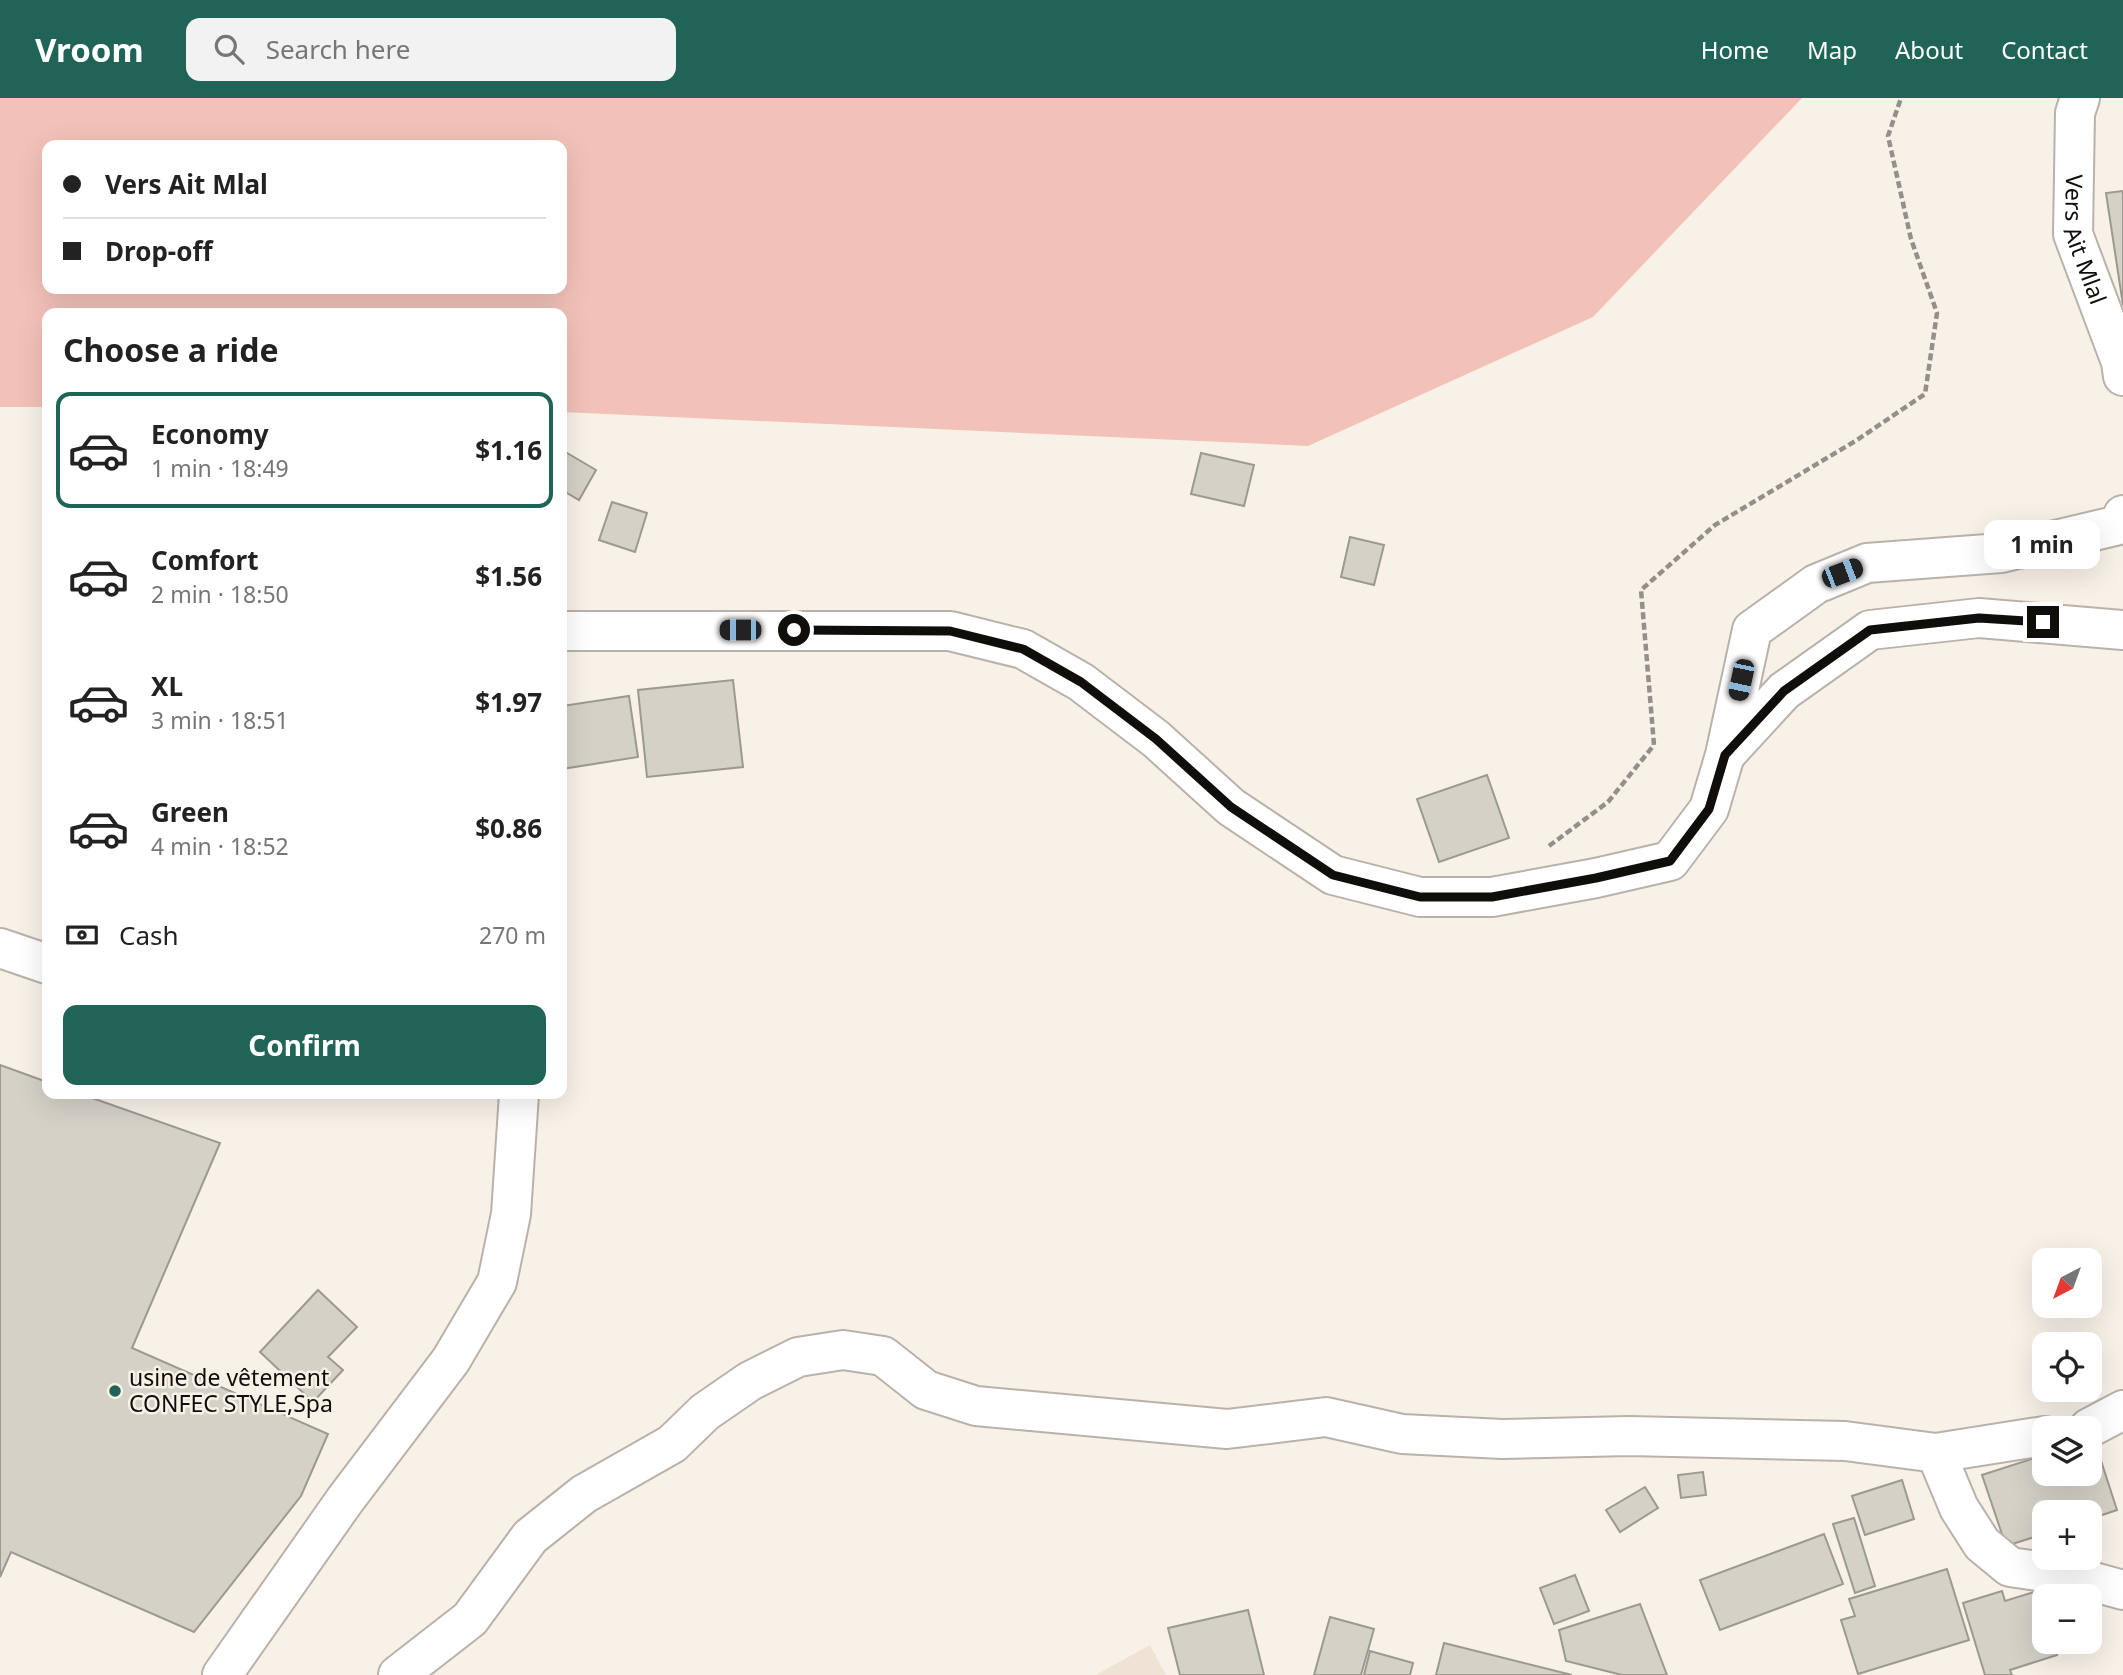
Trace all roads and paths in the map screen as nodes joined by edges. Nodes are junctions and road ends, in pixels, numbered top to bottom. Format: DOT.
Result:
graph roads {
  1 [pos="1901,98"];
  2 [pos="2080,98"];
  3 [pos="2123,376"];
  4 [pos="2123,515"];
  5 [pos="2123,630"];
  6 [pos="567,631"];
  7 [pos="1725,755"];
  8 [pos="1548,847"];
  9 [pos="0,948"];
  10 [pos="42,962"];
  11 [pos="519,1099"];
  12 [pos="2123,1410"];
  13 [pos="2102,1421"];
  14 [pos="2032,1438"];
  15 [pos="1936,1453"];
  16 [pos="2123,1590"];
  17 [pos="222,1675"];
  18 [pos="398,1675"];
  1 -- 8 [label="path"];
  2 -- 3 [label="street, Vers Ait Mlal"];
  4 -- 7 [label="street"];
  5 -- 7 [label="street"];
  6 -- 7 [label="street"];
  9 -- 10 [label="street"];
  11 -- 17 [label="street"];
  12 -- 13 [label="street"];
  14 -- 15 [label="street"];
  15 -- 16 [label="street"];
  15 -- 18 [label="street"];
}
